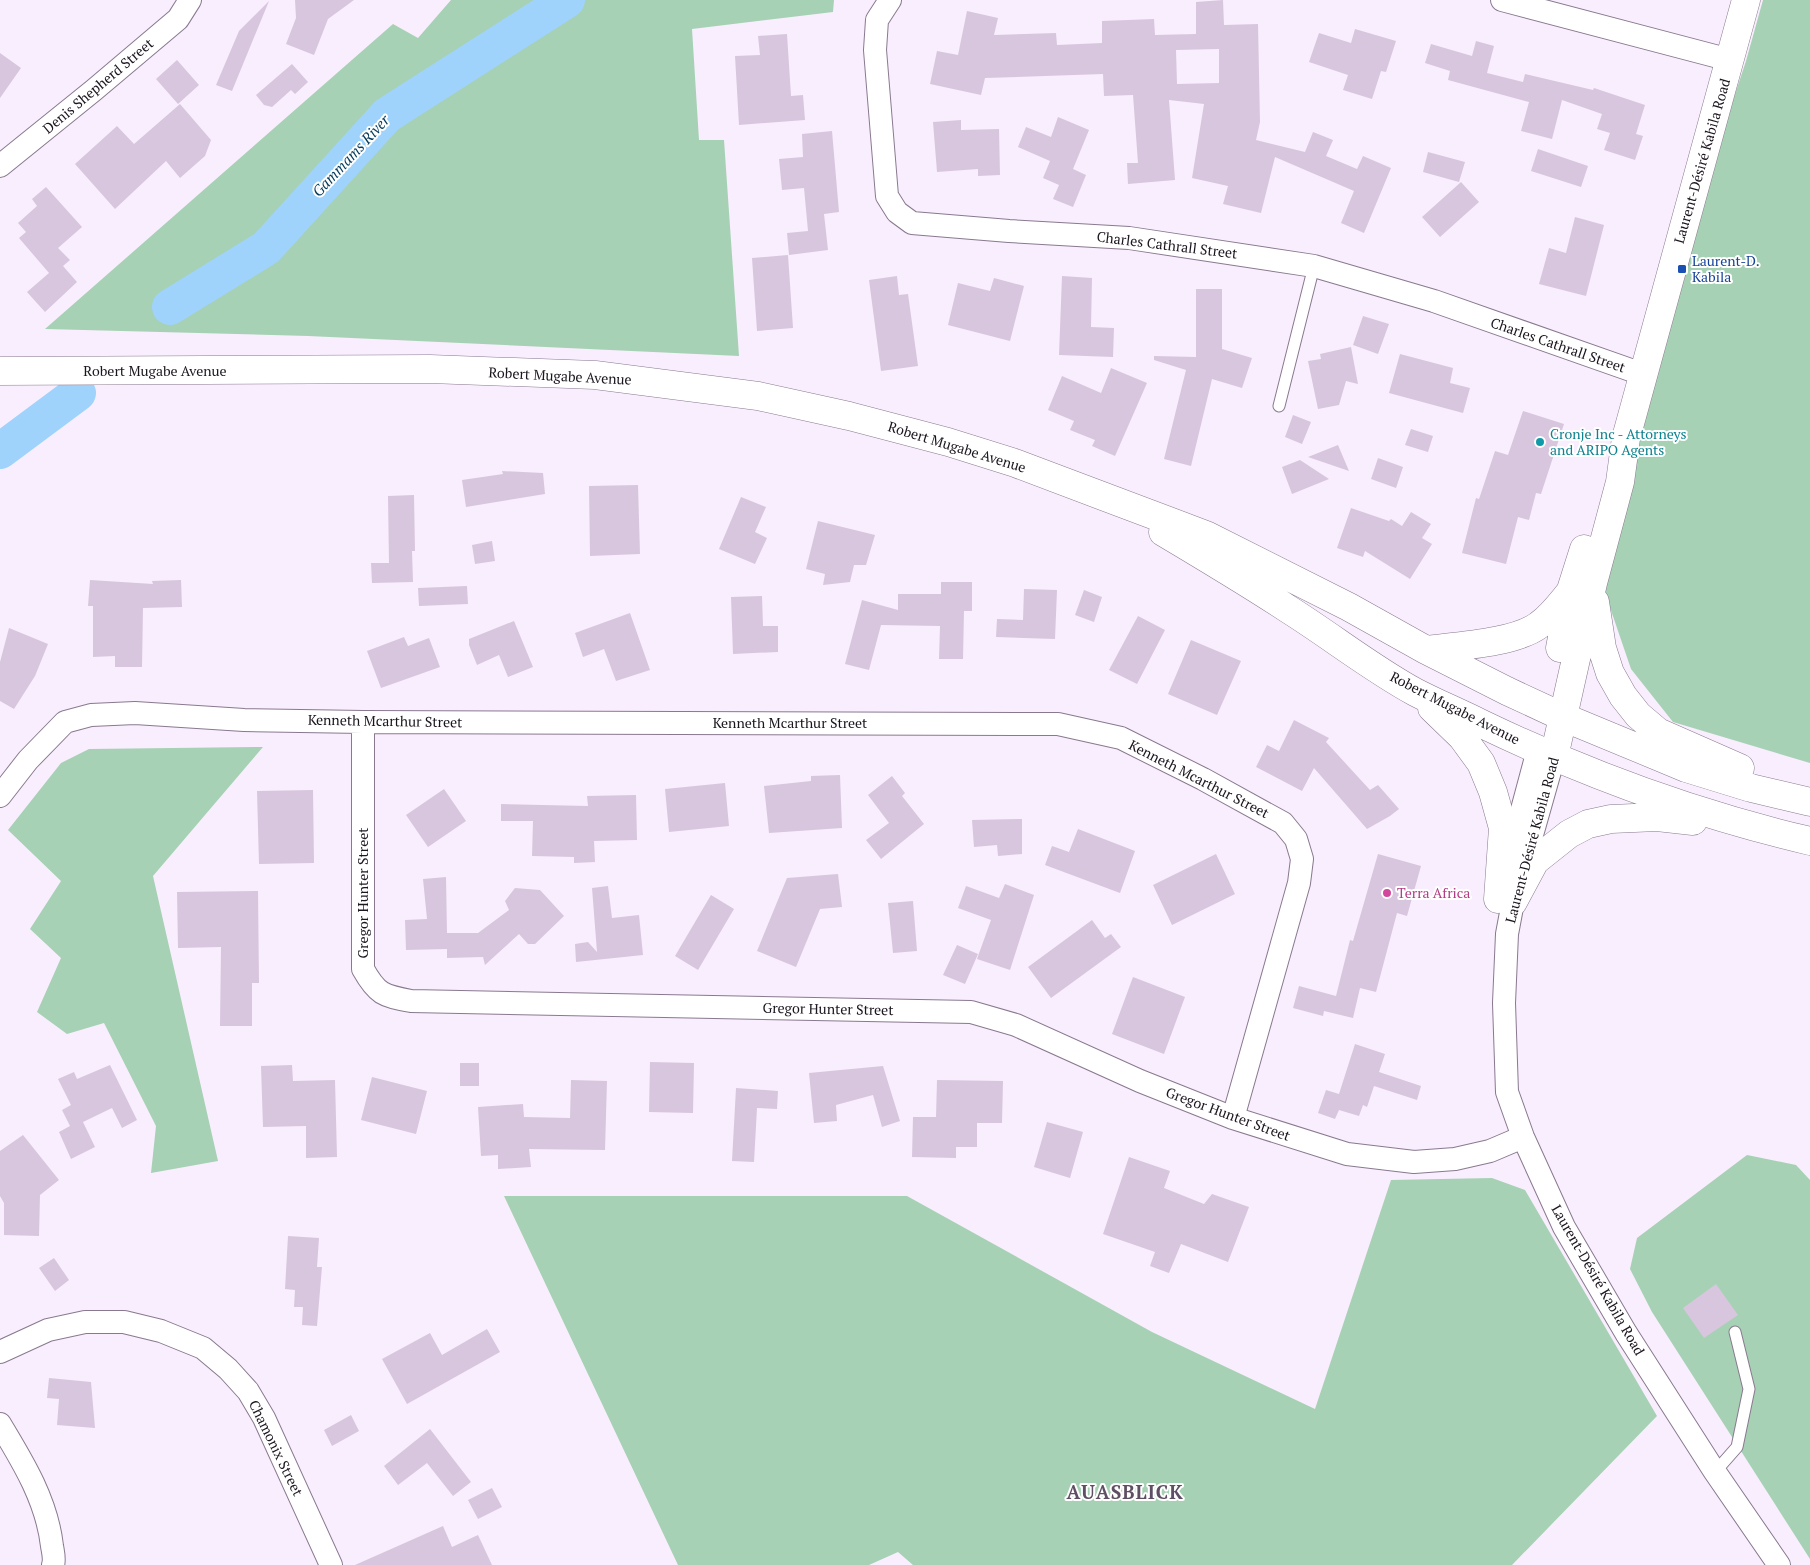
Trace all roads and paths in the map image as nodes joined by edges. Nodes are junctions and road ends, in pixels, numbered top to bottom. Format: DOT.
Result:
graph roads {
  1 [pos="190,0"];
  2 [pos="890,0"];
  3 [pos="1502,0"];
  4 [pos="1746,0"];
  5 [pos="1730,60"];
  6 [pos="0,166"];
  7 [pos="1314,266"];
  8 [pos="0,371"];
  9 [pos="1642,374"];
  10 [pos="1279,406"];
  11 [pos="1104,496"];
  12 [pos="1582,587"];
  13 [pos="1426,650"];
  14 [pos="1415,692"];
  15 [pos="1556,713"];
  16 [pos="363,722"];
  17 [pos="1546,754"];
  18 [pos="1810,793"];
  19 [pos="0,796"];
  20 [pos="1810,802"];
  21 [pos="1750,827"];
  22 [pos="1810,841"];
  23 [pos="1506,900"];
  24 [pos="1233,1118"];
  25 [pos="1523,1137"];
  26 [pos="1734,1332"];
  27 [pos="0,1352"];
  28 [pos="0,1424"];
  29 [pos="1715,1472"];
  30 [pos="54,1565"];
  31 [pos="331,1565"];
  32 [pos="1779,1565"];
  1 -- 6 [label="street, Denis Shepherd Street"];
  2 -- 7 [label="street, Charles Cathrall Street"];
  3 -- 5 [label="street"];
  4 -- 5 [label="main road, Laurent-Désiré Kabila Road"];
  5 -- 9 [label="main road, Laurent-Désiré Kabila Road"];
  7 -- 9 [label="street, Charles Cathrall Street"];
  7 -- 10 [label="lane"];
  8 -- 11 [label="main road, Robert Mugabe Avenue"];
  9 -- 12 [label="main road, Laurent-Désiré Kabila Road"];
  11 -- 13 [label="main road, Robert Mugabe Avenue"];
  11 -- 14 [label="main road, Robert Mugabe Avenue"];
  12 -- 13 [label="main road"];
  12 -- 15 [label="main road, Laurent-Désiré Kabila Road"];
  12 -- 18 [label="main road"];
  13 -- 15 [label="main road, Robert Mugabe Avenue"];
  14 -- 17 [label="main road, Robert Mugabe Avenue"];
  14 -- 23 [label="main road"];
  15 -- 17 [label="main road, Laurent-Désiré Kabila Road"];
  15 -- 20 [label="main road, Robert Mugabe Avenue"];
  16 -- 19 [label="street, Kenneth Mcarthur Street"];
  16 -- 24 [label="street, Gregor Hunter Street"];
  16 -- 24 [label="street, Kenneth Mcarthur Street"];
  17 -- 21 [label="main road, Robert Mugabe Avenue"];
  17 -- 23 [label="street, Laurent-Désiré Kabila Road"];
  21 -- 22 [label="main road, Robert Mugabe Avenue"];
  21 -- 23 [label="main road"];
  23 -- 25 [label="street, Laurent-Désiré Kabila Road"];
  24 -- 25 [label="street, Gregor Hunter Street"];
  25 -- 29 [label="street, Laurent-Désiré Kabila Road"];
  26 -- 29 [label="lane"];
  27 -- 31 [label="street, Chamonix Street"];
  28 -- 30 [label="street"];
  29 -- 32 [label="street, Laurent-Désiré Kabila Road"];
}
